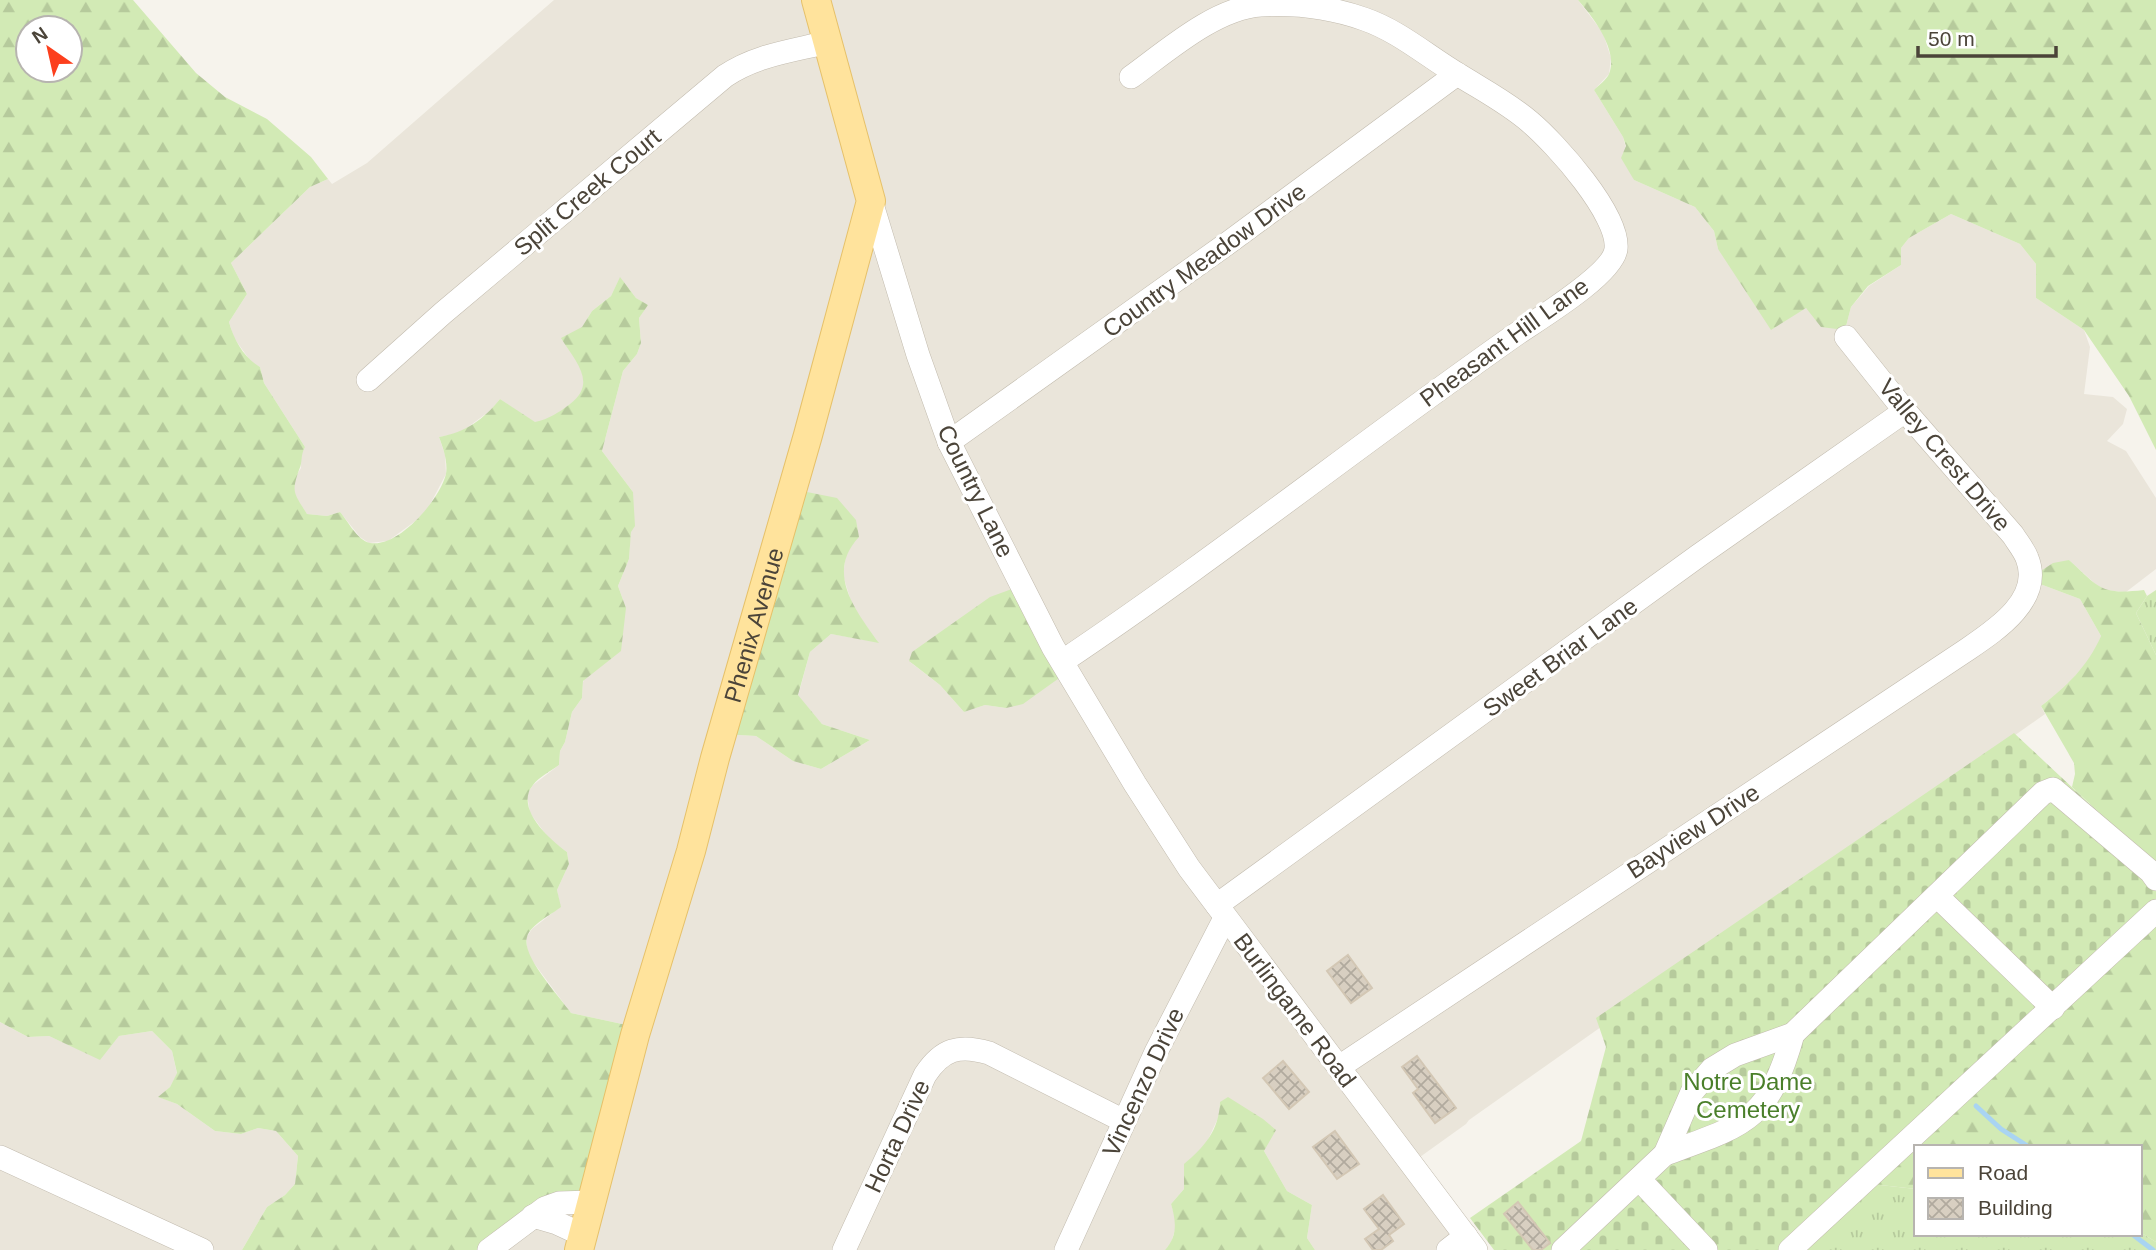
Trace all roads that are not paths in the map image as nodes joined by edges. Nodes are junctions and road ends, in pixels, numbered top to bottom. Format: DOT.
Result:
graph roads {
  1 [pos="816,0"];
  2 [pos="828,42"];
  3 [pos="1457,74"];
  4 [pos="1131,77"];
  5 [pos="871,201"];
  6 [pos="1846,337"];
  7 [pos="368,380"];
  8 [pos="1905,411"];
  9 [pos="949,442"];
  10 [pos="2030,579"];
  11 [pos="1063,662"];
  12 [pos="1123,763"];
  13 [pos="2156,878"];
  14 [pos="1937,896"];
  15 [pos="1221,911"];
  16 [pos="2156,911"];
  17 [pos="2053,1008"];
  18 [pos="1793,1034"];
  19 [pos="1339,1067"];
  20 [pos="1124,1121"];
  21 [pos="1665,1154"];
  22 [pos="0,1157"];
  23 [pos="1639,1180"];
  24 [pos="591,1202"];
  25 [pos="533,1216"];
  26 [pos="581,1242"];
  27 [pos="1463,1245"];
  28 [pos="202,1250"];
  29 [pos="489,1250"];
  30 [pos="844,1250"];
  31 [pos="1066,1250"];
  32 [pos="1563,1250"];
  33 [pos="1706,1250"];
  34 [pos="1790,1250"];
  1 -- 2 [label="main road"];
  2 -- 5 [label="main road"];
  2 -- 7 [label="street, Split Creek Court"];
  3 -- 4 [label="street, Pheasant Hill Lane"];
  3 -- 9 [label="street, Country Meadow Drive"];
  3 -- 11 [label="street, Pheasant Hill Lane"];
  5 -- 9 [label="street, Country Lane"];
  5 -- 24 [label="main road, Phenix Avenue"];
  6 -- 8 [label="street, Valley Crest Drive"];
  8 -- 10 [label="street, Valley Crest Drive"];
  8 -- 15 [label="street, Sweet Briar Lane"];
  9 -- 11 [label="street, Country Lane"];
  10 -- 19 [label="street, Bayview Drive"];
  11 -- 12 [label="street, Country Lane"];
  12 -- 15 [label="street, Burlingame Road"];
  13 -- 14 [label="street"];
  14 -- 17 [label="street"];
  14 -- 18 [label="street"];
  15 -- 19 [label="street, Burlingame Road"];
  15 -- 20 [label="street, Vincenzo Drive"];
  16 -- 17 [label="street"];
  17 -- 34 [label="street"];
  18 -- 21 [label="street"];
  18 -- 21 [label="street"];
  19 -- 27 [label="street, Burlingame Road"];
  20 -- 30 [label="street, Horta Drive"];
  20 -- 31 [label="street, Vincenzo Drive"];
  21 -- 23 [label="street"];
  22 -- 28 [label="street"];
  23 -- 32 [label="street"];
  23 -- 33 [label="street"];
  24 -- 25 [label="street"];
  24 -- 26 [label="main road, Phenix Avenue"];
  25 -- 26 [label="street"];
  25 -- 29 [label="street"];
}
